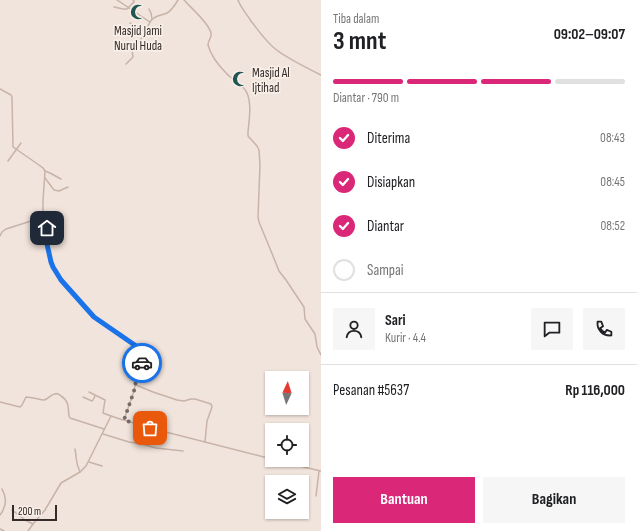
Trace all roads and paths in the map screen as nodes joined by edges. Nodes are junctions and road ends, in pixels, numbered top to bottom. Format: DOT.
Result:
graph roads {
  1 [pos="118,0"];
  2 [pos="133,0"];
  3 [pos="178,0"];
  4 [pos="184,0"];
  5 [pos="238,0"];
  6 [pos="114,7"];
  7 [pos="129,7"];
  8 [pos="149,9"];
  9 [pos="152,19"];
  10 [pos="150,22"];
  11 [pos="130,23"];
  12 [pos="145,31"];
  13 [pos="126,64"];
  14 [pos="321,75"];
  15 [pos="0,90"];
  16 [pos="21,143"];
  17 [pos="16,150"];
  18 [pos="8,161"];
  19 [pos="45,171"];
  20 [pos="45,178"];
  21 [pos="61,179"];
  22 [pos="68,187"];
  23 [pos="47,228"];
  24 [pos="0,236"];
  25 [pos="321,355"];
  26 [pos="136,385"];
  27 [pos="89,392"];
  28 [pos="96,395"];
  29 [pos="83,397"];
  30 [pos="0,402"];
  31 [pos="111,416"];
  32 [pos="124,420"];
  33 [pos="105,429"];
  34 [pos="103,434"];
  35 [pos="205,442"];
  36 [pos="75,449"];
  37 [pos="183,451"];
  38 [pos="265,458"];
  39 [pos="89,462"];
  40 [pos="102,466"];
  41 [pos="303,467"];
  42 [pos="320,471"];
  43 [pos="80,472"];
  44 [pos="2,489"];
  45 [pos="316,496"];
  46 [pos="12,510"];
  47 [pos="0,515"];
  48 [pos="32,524"];
  49 [pos="0,529"];
  50 [pos="4,531"];
  51 [pos="28,531"];
  1 -- 7 [label="street"];
  2 -- 7 [label="street"];
  3 -- 9 [label="street"];
  4 -- 25 [label="street"];
  5 -- 14 [label="street"];
  6 -- 7 [label="street"];
  7 -- 10 [label="street"];
  8 -- 9 [label="street"];
  9 -- 10 [label="street"];
  10 -- 12 [label="street"];
  11 -- 12 [label="street"];
  12 -- 13 [label="street"];
  15 -- 17 [label="street"];
  16 -- 17 [label="street"];
  17 -- 18 [label="street"];
  17 -- 19 [label="street"];
  19 -- 20 [label="street"];
  19 -- 21 [label="street"];
  20 -- 22 [label="street"];
  20 -- 23 [label="street"];
  23 -- 24 [label="street"];
  23 -- 26 [label="street"];
  26 -- 32 [label="street"];
  26 -- 35 [label="street"];
  27 -- 28 [label="street"];
  28 -- 29 [label="street"];
  28 -- 31 [label="street"];
  30 -- 33 [label="street"];
  31 -- 32 [label="street"];
  31 -- 33 [label="street"];
  32 -- 35 [label="street"];
  33 -- 34 [label="street"];
  34 -- 37 [label="street"];
  34 -- 39 [label="street"];
  35 -- 38 [label="street"];
  36 -- 43 [label="street"];
  39 -- 40 [label="street"];
  39 -- 43 [label="street"];
  41 -- 42 [label="street"];
  42 -- 45 [label="street"];
  43 -- 48 [label="street"];
  44 -- 47 [label="street"];
  46 -- 48 [label="street"];
  48 -- 51 [label="street"];
  49 -- 50 [label="street"];
}
